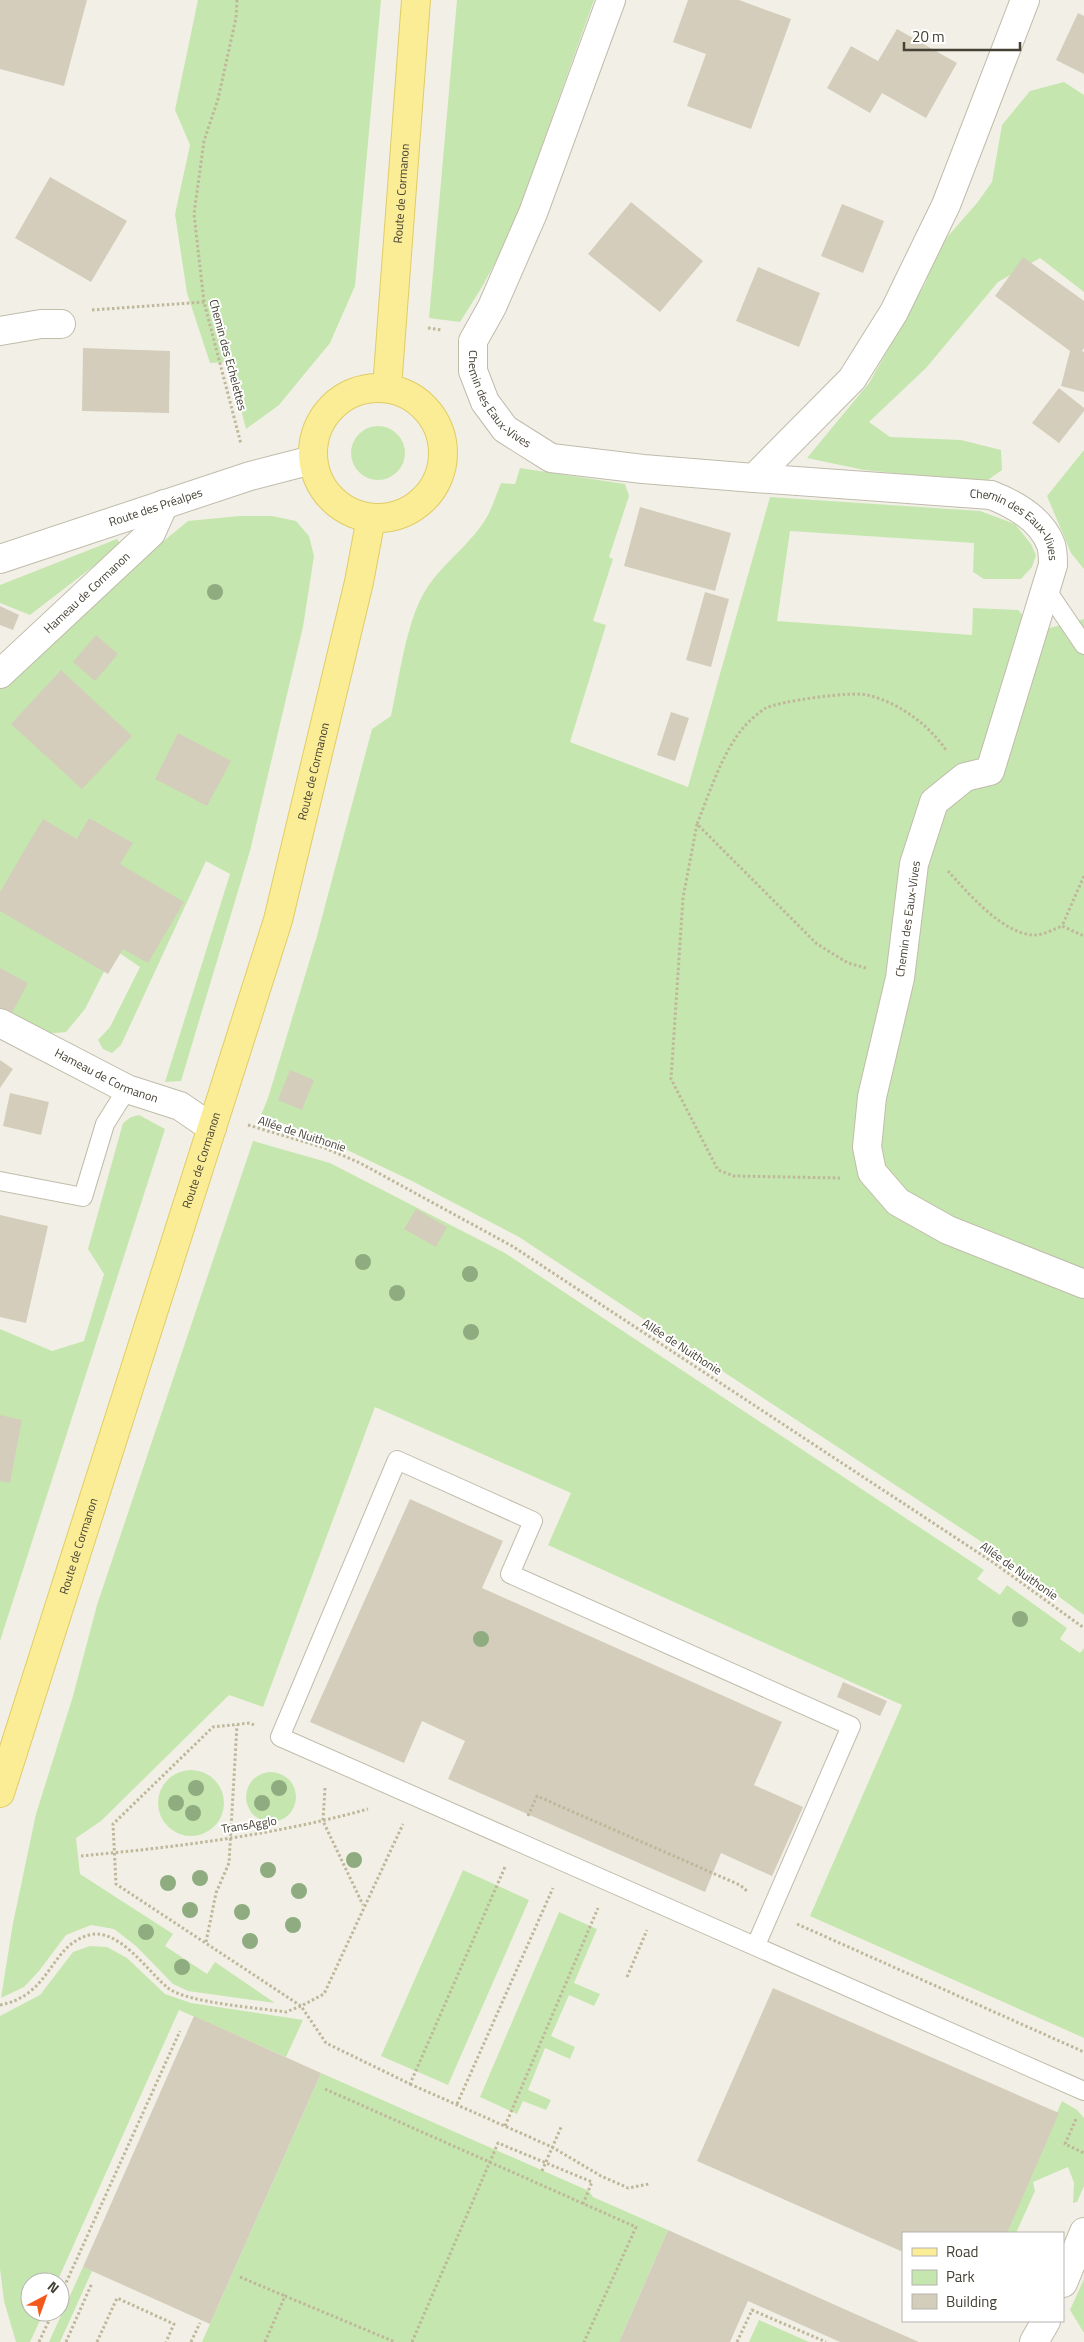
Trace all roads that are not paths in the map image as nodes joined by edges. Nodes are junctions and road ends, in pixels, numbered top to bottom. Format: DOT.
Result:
graph roads {
  1 [pos="416,0"];
  2 [pos="611,0"];
  3 [pos="1025,0"];
  4 [pos="61,324"];
  5 [pos="0,331"];
  6 [pos="387,388"];
  7 [pos="312,460"];
  8 [pos="754,478"];
  9 [pos="164,504"];
  10 [pos="371,518"];
  11 [pos="0,559"];
  12 [pos="1046,589"];
  13 [pos="1084,644"];
  14 [pos="0,674"];
  15 [pos="0,1023"];
  16 [pos="127,1089"];
  17 [pos="212,1128"];
  18 [pos="0,1181"];
  19 [pos="1084,1284"];
  20 [pos="0,1793"];
  21 [pos="756,1945"];
  22 [pos="1084,2091"];
  23 [pos="1084,2232"];
  24 [pos="1064,2281"];
  1 -- 6 [label="main road, Route de Cormanon"];
  2 -- 8 [label="street, Chemin des Eaux-Vives"];
  3 -- 8 [label="street"];
  4 -- 5 [label="street"];
  6 -- 7 [label="main road"];
  6 -- 10 [label="main road"];
  7 -- 9 [label="street, Route des Préalpes"];
  7 -- 10 [label="main road"];
  8 -- 12 [label="street, Chemin des Eaux-Vives"];
  9 -- 11 [label="street, Route des Préalpes"];
  9 -- 14 [label="street, Hameau de Cormanon"];
  10 -- 17 [label="main road, Route de Cormanon"];
  12 -- 13 [label="lane"];
  12 -- 19 [label="street, Chemin des Eaux-Vives"];
  15 -- 16 [label="street, Hameau de Cormanon"];
  16 -- 17 [label="street, Hameau de Cormanon"];
  16 -- 18 [label="lane"];
  17 -- 20 [label="main road, Route de Cormanon"];
  21 -- 21 [label="lane"];
  21 -- 22 [label="lane"];
  23 -- 24 [label="street"];
}
